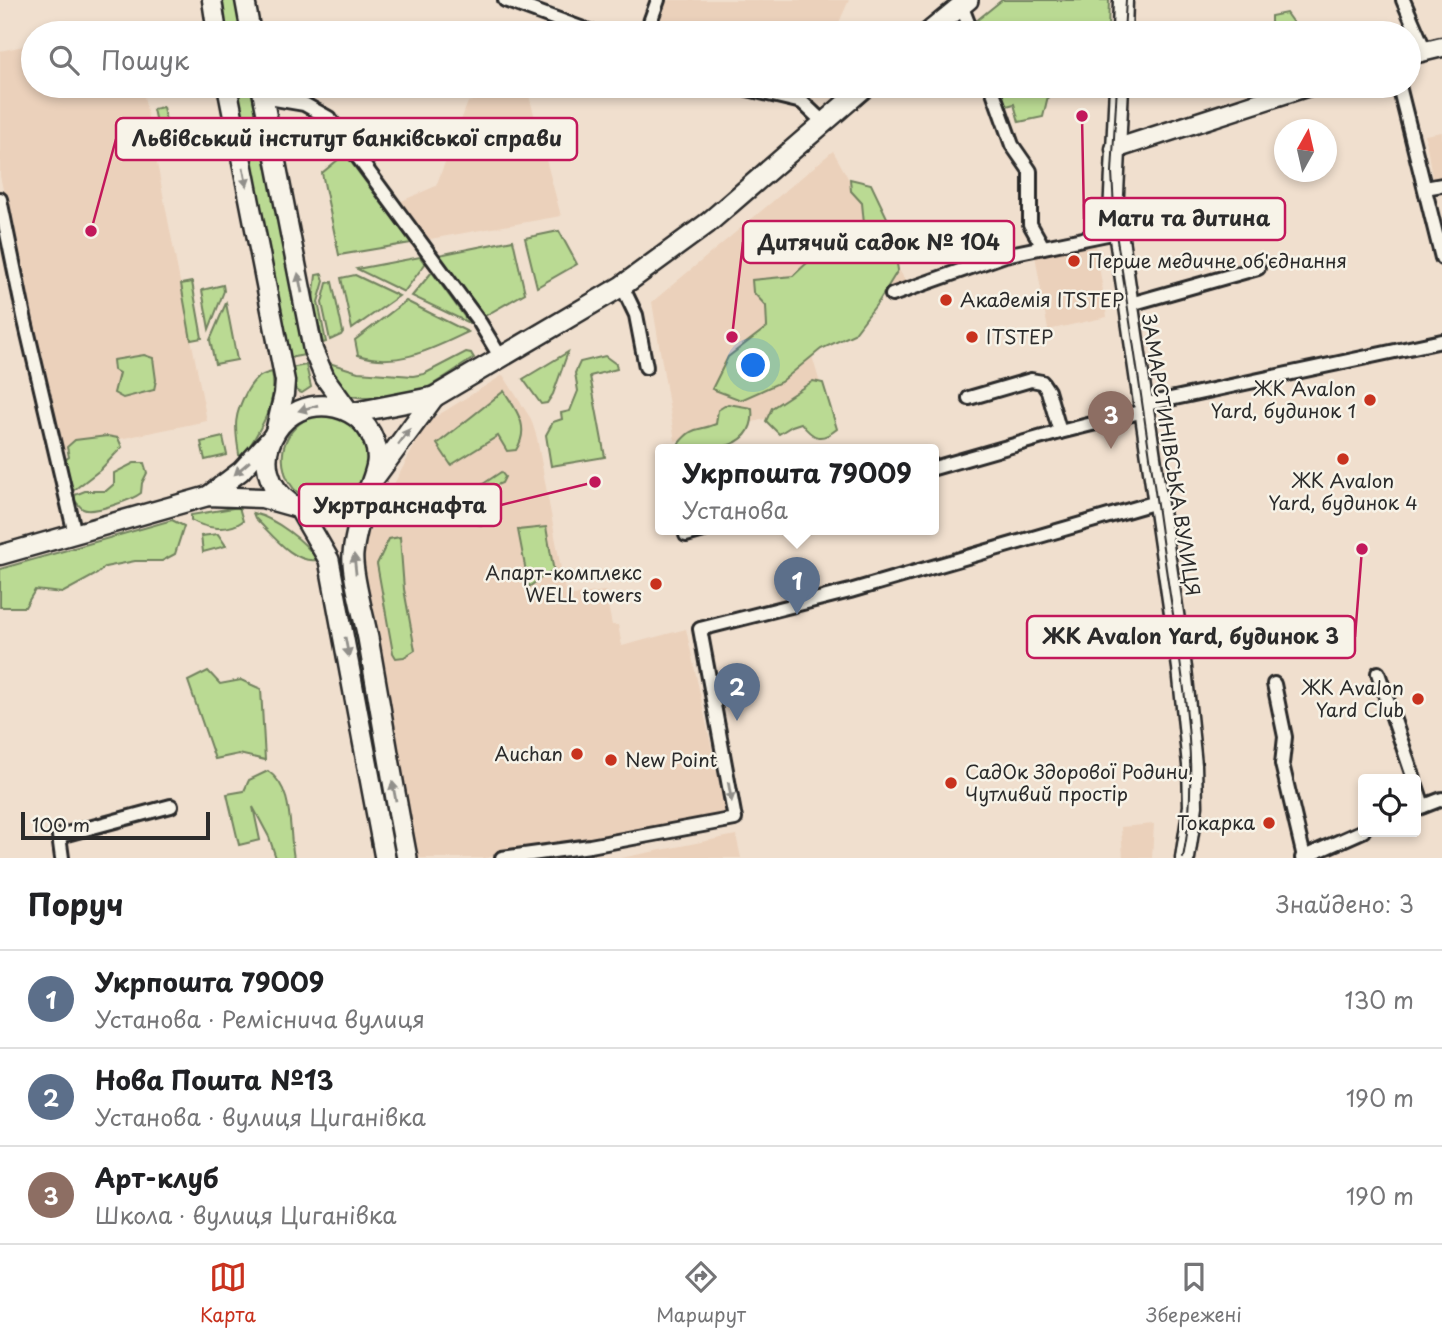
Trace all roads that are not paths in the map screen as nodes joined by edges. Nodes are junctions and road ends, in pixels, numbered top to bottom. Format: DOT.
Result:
graph roads {
  1 [pos="212,0"];
  2 [pos="245,0"];
  3 [pos="505,0"];
  4 [pos="658,0"];
  5 [pos="1123,0"];
  6 [pos="1403,0"];
  7 [pos="964,3"];
  8 [pos="215,21"];
  9 [pos="249,21"];
  10 [pos="562,21"];
  11 [pos="650,21"];
  12 [pos="942,21"];
  13 [pos="968,21"];
  14 [pos="1122,21"];
  15 [pos="1412,21"];
  16 [pos="229,98"];
  17 [pos="263,98"];
  18 [pos="283,98"];
  19 [pos="785,98"];
  20 [pos="852,98"];
  21 [pos="994,98"];
  22 [pos="1118,98"];
  23 [pos="1272,98"];
  24 [pos="1402,98"];
  25 [pos="823,122"];
  26 [pos="1115,149"];
  27 [pos="1442,185"];
  28 [pos="1424,188"];
  29 [pos="0,199"];
  30 [pos="1117,228"];
  31 [pos="1043,247"];
  32 [pos="1442,258"];
  33 [pos="1258,268"];
  34 [pos="622,286"];
  35 [pos="892,295"];
  36 [pos="1127,305"];
  37 [pos="1442,341"];
  38 [pos="501,358"];
  39 [pos="646,366"];
  40 [pos="434,397"];
  41 [pos="969,398"];
  42 [pos="1143,408"];
  43 [pos="350,412"];
  44 [pos="1060,432"];
  45 [pos="274,434"];
  46 [pos="939,466"];
  47 [pos="372,484"];
  48 [pos="208,496"];
  49 [pos="1157,502"];
  50 [pos="297,508"];
  51 [pos="75,534"];
  52 [pos="0,555"];
  53 [pos="1378,673"];
  54 [pos="1274,684"];
  55 [pos="1412,774"];
  56 [pos="1442,799"];
  57 [pos="171,806"];
  58 [pos="1421,806"];
  59 [pos="1358,833"];
  60 [pos="591,852"];
  61 [pos="62,858"];
  62 [pos="385,858"];
  63 [pos="407,858"];
  64 [pos="502,858"];
  65 [pos="1185,858"];
  66 [pos="1303,858"];
  1 -- 8 [label="main road"];
  2 -- 9 [label="main road"];
  3 -- 10 [label="street"];
  4 -- 11 [label="street"];
  5 -- 14 [label="main road"];
  6 -- 15 [label="street"];
  7 -- 12 [label="main road"];
  7 -- 13 [label="street"];
  16 -- 45 [label="main road, one-way"];
  43 -- 17 [label="main road, one-way"];
  18 -- 38 [label="street"];
  19 -- 25 [label="street"];
  20 -- 25 [label="main road"];
  21 -- 31 [label="street"];
  22 -- 26 [label="main road, ЗАМАРСТИНІВСЬКА ВУЛИЦЯ"];
  23 -- 26 [label="main road"];
  24 -- 28 [label="street"];
  25 -- 34 [label="main road"];
  26 -- 30 [label="main road, ЗАМАРСТИНІВСЬКА ВУЛИЦЯ"];
  27 -- 28 [label="street"];
  28 -- 32 [label="street"];
  29 -- 51 [label="street"];
  30 -- 31 [label="street"];
  30 -- 36 [label="main road, ЗАМАРСТИНІВСЬКА ВУЛИЦЯ"];
  31 -- 35 [label="street"];
  33 -- 36 [label="street"];
  34 -- 38 [label="main road"];
  34 -- 39 [label="street"];
  36 -- 42 [label="main road, ЗАМАРСТИНІВСЬКА ВУЛИЦЯ"];
  37 -- 42 [label="street"];
  38 -- 40 [label="main road"];
  40 -- 43 [label="main road"];
  47 -- 40 [label="main road, one-way"];
  41 -- 44 [label="street"];
  42 -- 44 [label="street"];
  42 -- 49 [label="main road, ЗАМАРСТИНІВСЬКА ВУЛИЦЯ"];
  43 -- 45 [label="main road, one-way"];
  43 -- 47 [label="main road"];
  44 -- 46 [label="street"];
  45 -- 48 [label="main road, one-way"];
  45 -- 50 [label="main road"];
  47 -- 50 [label="main road"];
  63 -- 47 [label="main road, one-way"];
  48 -- 50 [label="main road"];
  48 -- 51 [label="main road"];
  49 -- 60 [label="street, one-way"];
  49 -- 65 [label="main road, ЗАМАРСТИНІВСЬКА ВУЛИЦЯ"];
  50 -- 62 [label="main road, one-way"];
  51 -- 52 [label="main road"];
  53 -- 55 [label="street"];
  54 -- 66 [label="street"];
  56 -- 58 [label="street"];
  57 -- 61 [label="street"];
  59 -- 66 [label="street"];
  60 -- 64 [label="street"];
}
